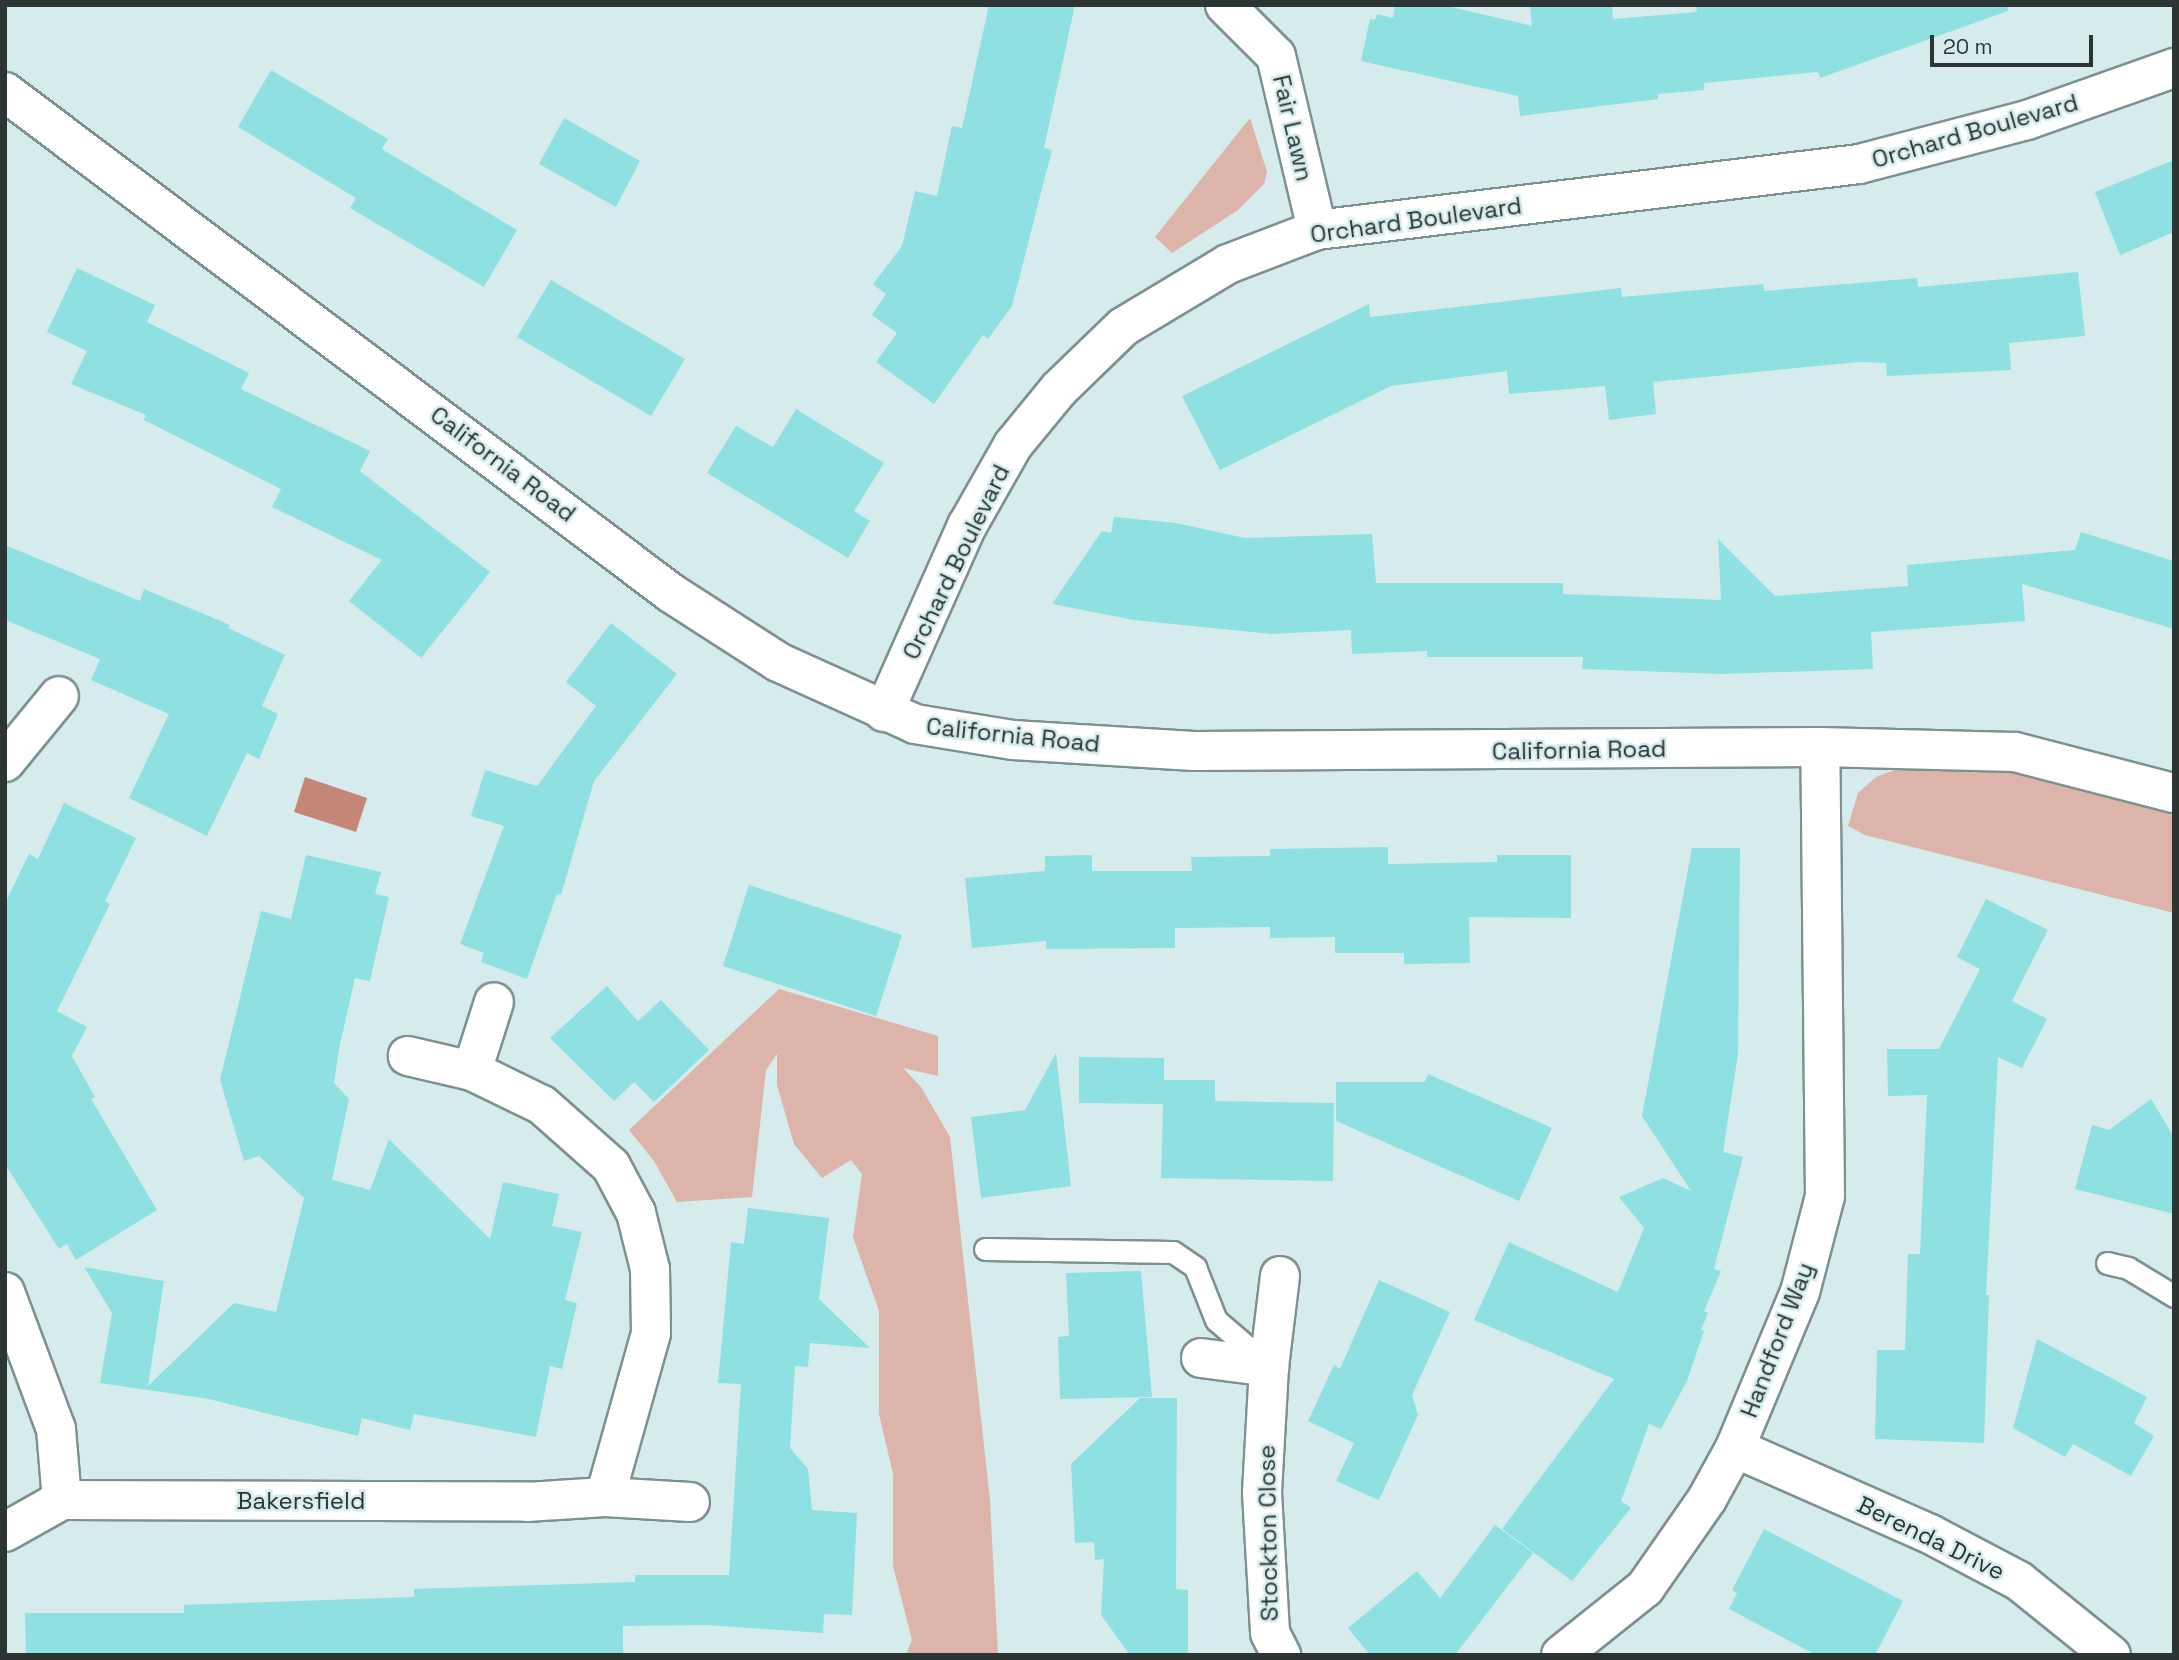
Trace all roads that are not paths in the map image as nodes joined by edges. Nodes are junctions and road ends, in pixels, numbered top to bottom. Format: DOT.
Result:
graph roads {
  1 [pos="1224,5"];
  2 [pos="2174,68"];
  3 [pos="5,92"];
  4 [pos="1317,230"];
  5 [pos="59,696"];
  6 [pos="884,712"];
  7 [pos="1820,747"];
  8 [pos="7,756"];
  9 [pos="2174,793"];
  10 [pos="494,1002"];
  11 [pos="408,1056"];
  12 [pos="472,1071"];
  13 [pos="985,1249"];
  14 [pos="2107,1263"];
  15 [pos="1280,1276"];
  16 [pos="5,1292"];
  17 [pos="2174,1296"];
  18 [pos="1201,1358"];
  19 [pos="1269,1367"];
  20 [pos="1735,1448"];
  21 [pos="605,1497"];
  22 [pos="62,1500"];
  23 [pos="690,1502"];
  24 [pos="5,1532"];
  25 [pos="1281,1655"];
  26 [pos="1561,1655"];
  27 [pos="2111,1655"];
  1 -- 4 [label="street, Fair Lawn"];
  2 -- 4 [label="street, Orchard Boulevard"];
  3 -- 6 [label="street, California Road"];
  4 -- 6 [label="street, Orchard Boulevard"];
  5 -- 8 [label="street"];
  6 -- 7 [label="street, California Road"];
  7 -- 9 [label="street, California Road"];
  7 -- 20 [label="street, Handford Way"];
  10 -- 12 [label="street"];
  11 -- 12 [label="street"];
  12 -- 21 [label="street"];
  13 -- 19 [label="lane"];
  14 -- 17 [label="lane"];
  15 -- 19 [label="street, Stockton Close"];
  16 -- 22 [label="street"];
  18 -- 19 [label="street"];
  19 -- 25 [label="street, Stockton Close"];
  20 -- 26 [label="street, Handford Way"];
  20 -- 27 [label="street, Berenda Drive"];
  21 -- 22 [label="street, Bakersfield"];
  21 -- 23 [label="street, Bakersfield"];
  22 -- 24 [label="street, Bakersfield"];
}
